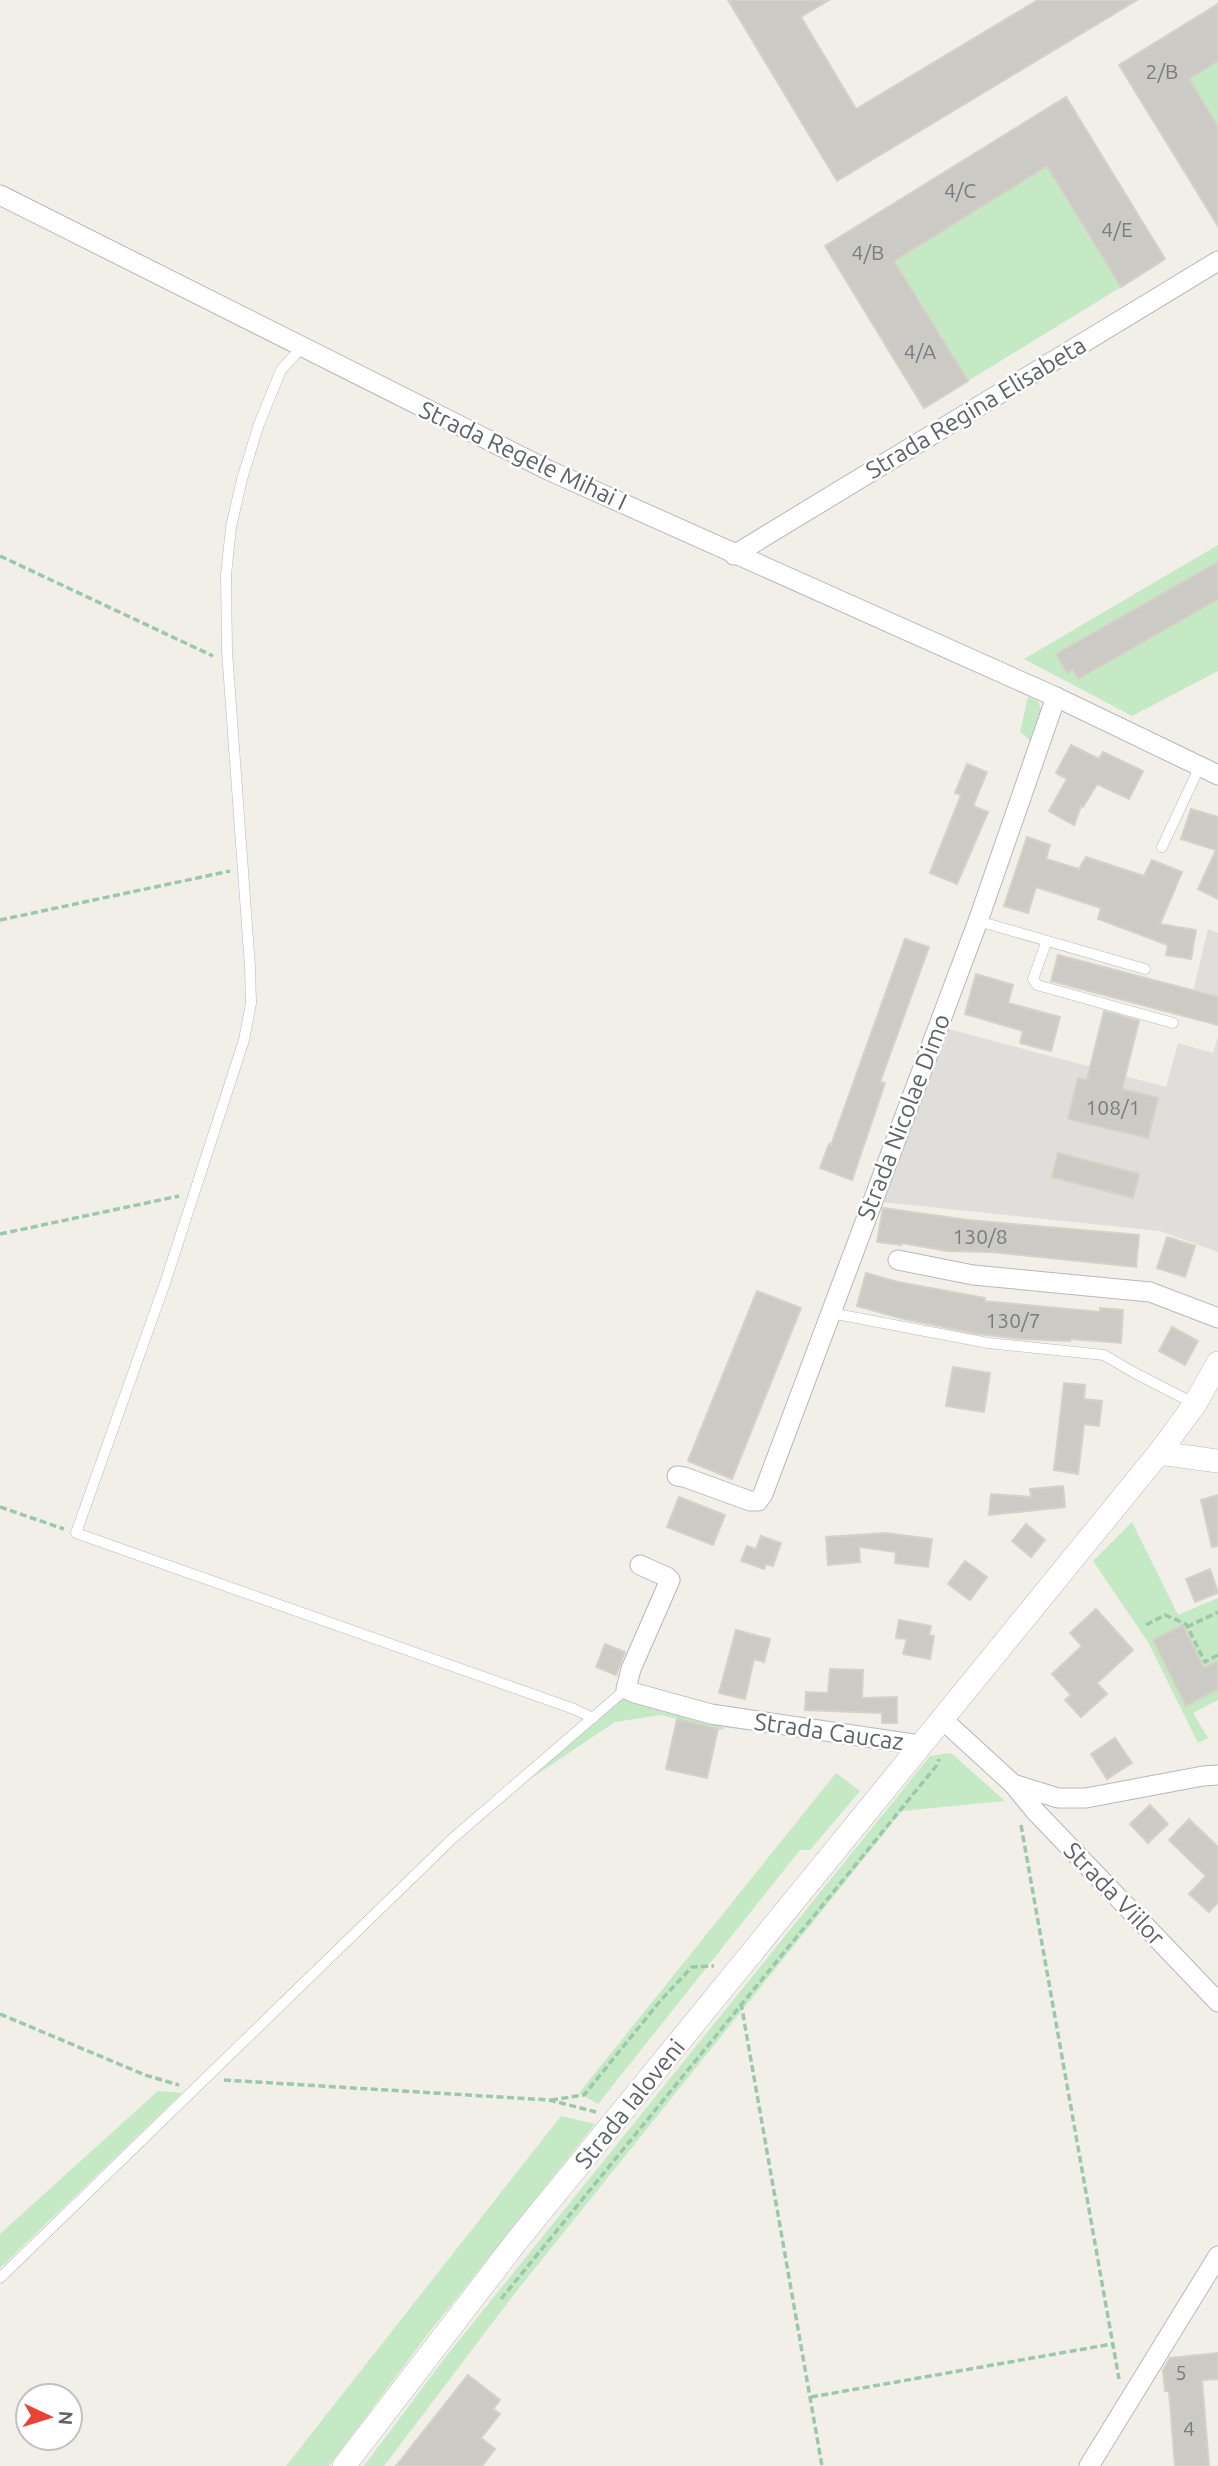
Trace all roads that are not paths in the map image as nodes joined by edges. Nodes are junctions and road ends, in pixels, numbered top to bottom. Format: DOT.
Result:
graph roads {
  1 [pos="0,195"];
  2 [pos="1218,261"];
  3 [pos="303,345"];
  4 [pos="734,555"];
  5 [pos="1056,697"];
  6 [pos="1209,770"];
  7 [pos="1162,847"];
  8 [pos="978,921"];
  9 [pos="1046,943"];
  10 [pos="1144,969"];
  11 [pos="1173,1023"];
  12 [pos="898,1260"];
  13 [pos="831,1313"];
  14 [pos="1218,1318"];
  15 [pos="1218,1363"];
  16 [pos="1195,1404"];
  17 [pos="1159,1453"];
  18 [pos="1218,1461"];
  19 [pos="677,1476"];
  20 [pos="640,1565"];
  21 [pos="626,1689"];
  22 [pos="593,1718"];
  23 [pos="946,1722"];
  24 [pos="920,1745"];
  25 [pos="1218,1775"];
  26 [pos="1013,1784"];
  27 [pos="1218,2002"];
  28 [pos="1218,2256"];
  29 [pos="0,2278"];
  30 [pos="344,2466"];
  31 [pos="1089,2466"];
  1 -- 3 [label="street, Strada Regele Mihai I"];
  2 -- 4 [label="street, Strada Regina Elisabeta"];
  3 -- 4 [label="street, Strada Regele Mihai I"];
  3 -- 22 [label="lane"];
  4 -- 5 [label="street, Strada Regele Mihai I"];
  5 -- 6 [label="street"];
  5 -- 8 [label="street, Strada Nicolae Dimo"];
  6 -- 7 [label="lane"];
  8 -- 9 [label="lane"];
  8 -- 13 [label="street, Strada Nicolae Dimo"];
  9 -- 10 [label="lane"];
  9 -- 11 [label="lane"];
  12 -- 14 [label="street"];
  13 -- 16 [label="lane"];
  13 -- 19 [label="street"];
  15 -- 16 [label="street"];
  16 -- 17 [label="street"];
  17 -- 18 [label="street"];
  17 -- 23 [label="street, Strada Caucaz"];
  20 -- 21 [label="street"];
  21 -- 22 [label="lane"];
  21 -- 24 [label="street, Strada Caucaz"];
  22 -- 29 [label="lane"];
  23 -- 24 [label="street, Strada Caucaz"];
  23 -- 26 [label="street, Strada Viilor"];
  24 -- 30 [label="street, Strada Ialoveni"];
  25 -- 26 [label="street"];
  26 -- 27 [label="street, Strada Viilor"];
  28 -- 31 [label="street"];
}
